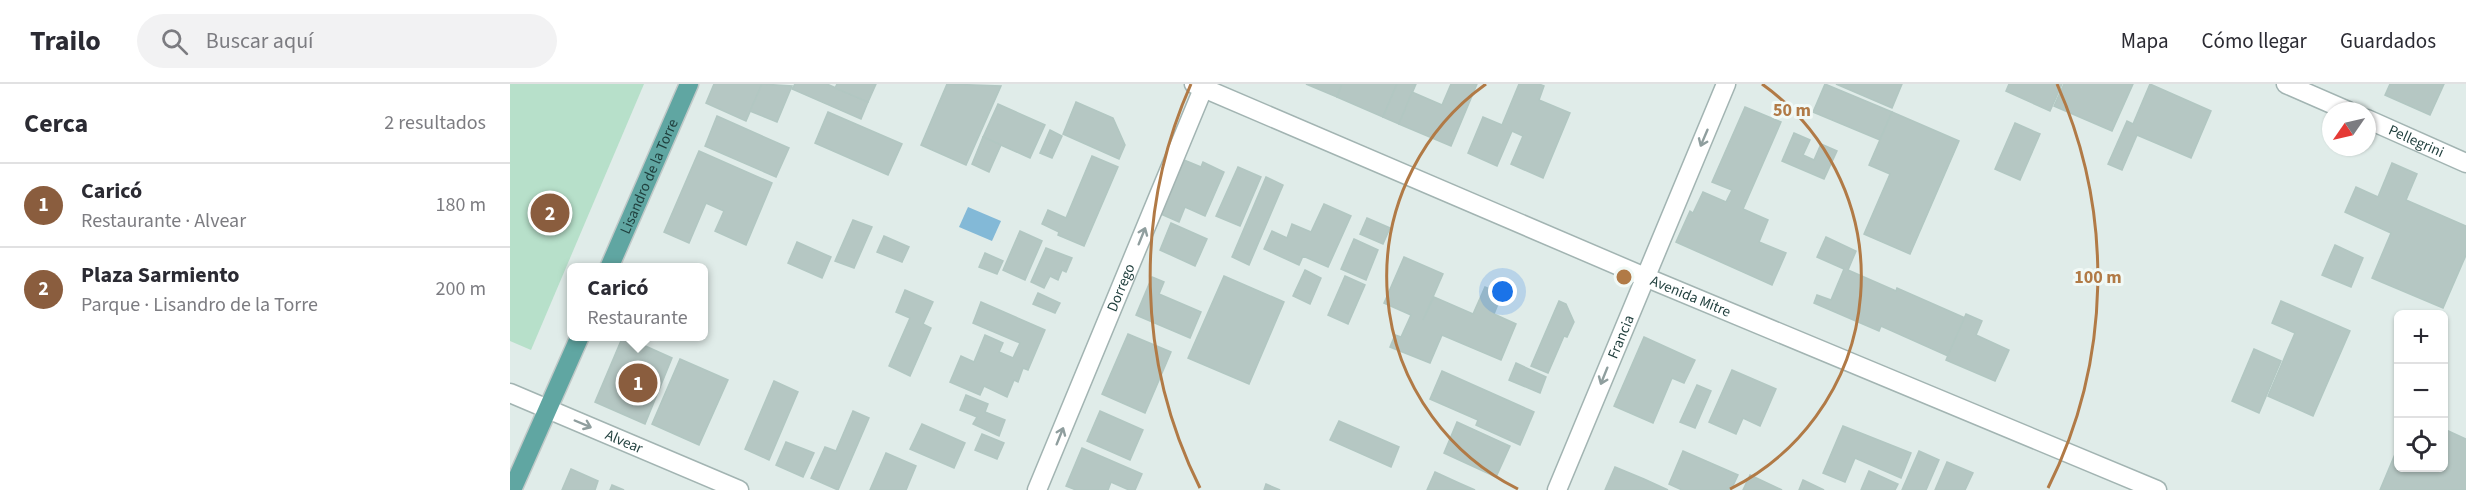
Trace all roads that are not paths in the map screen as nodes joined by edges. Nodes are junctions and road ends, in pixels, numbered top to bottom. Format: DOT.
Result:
graph roads {
  1 [pos="689,84"];
  2 [pos="1726,84"];
  3 [pos="2286,84"];
  4 [pos="1201,85"];
  5 [pos="2327,102"];
  6 [pos="2376,123"];
  7 [pos="2466,163"];
  8 [pos="611,263"];
  9 [pos="1645,277"];
  10 [pos="577,341"];
  11 [pos="510,393"];
  12 [pos="548,409"];
  13 [pos="512,490"];
  14 [pos="739,490"];
  15 [pos="1037,490"];
  16 [pos="1557,490"];
  17 [pos="2157,490"];
  1 -- 8 [label="main road, Lisandro de la Torre"];
  2 -- 9 [label="street, Francia, one-way"];
  3 -- 5 [label="street"];
  4 -- 9 [label="street, Avenida Mitre"];
  15 -- 4 [label="street, Dorrego, one-way"];
  6 -- 7 [label="street, Pellegrini"];
  9 -- 16 [label="street, Francia, one-way"];
  9 -- 17 [label="street, Avenida Mitre"];
  10 -- 12 [label="main road"];
  11 -- 12 [label="street, Alvear"];
  12 -- 13 [label="main road"];
  12 -- 14 [label="street, Alvear, one-way"];
}
